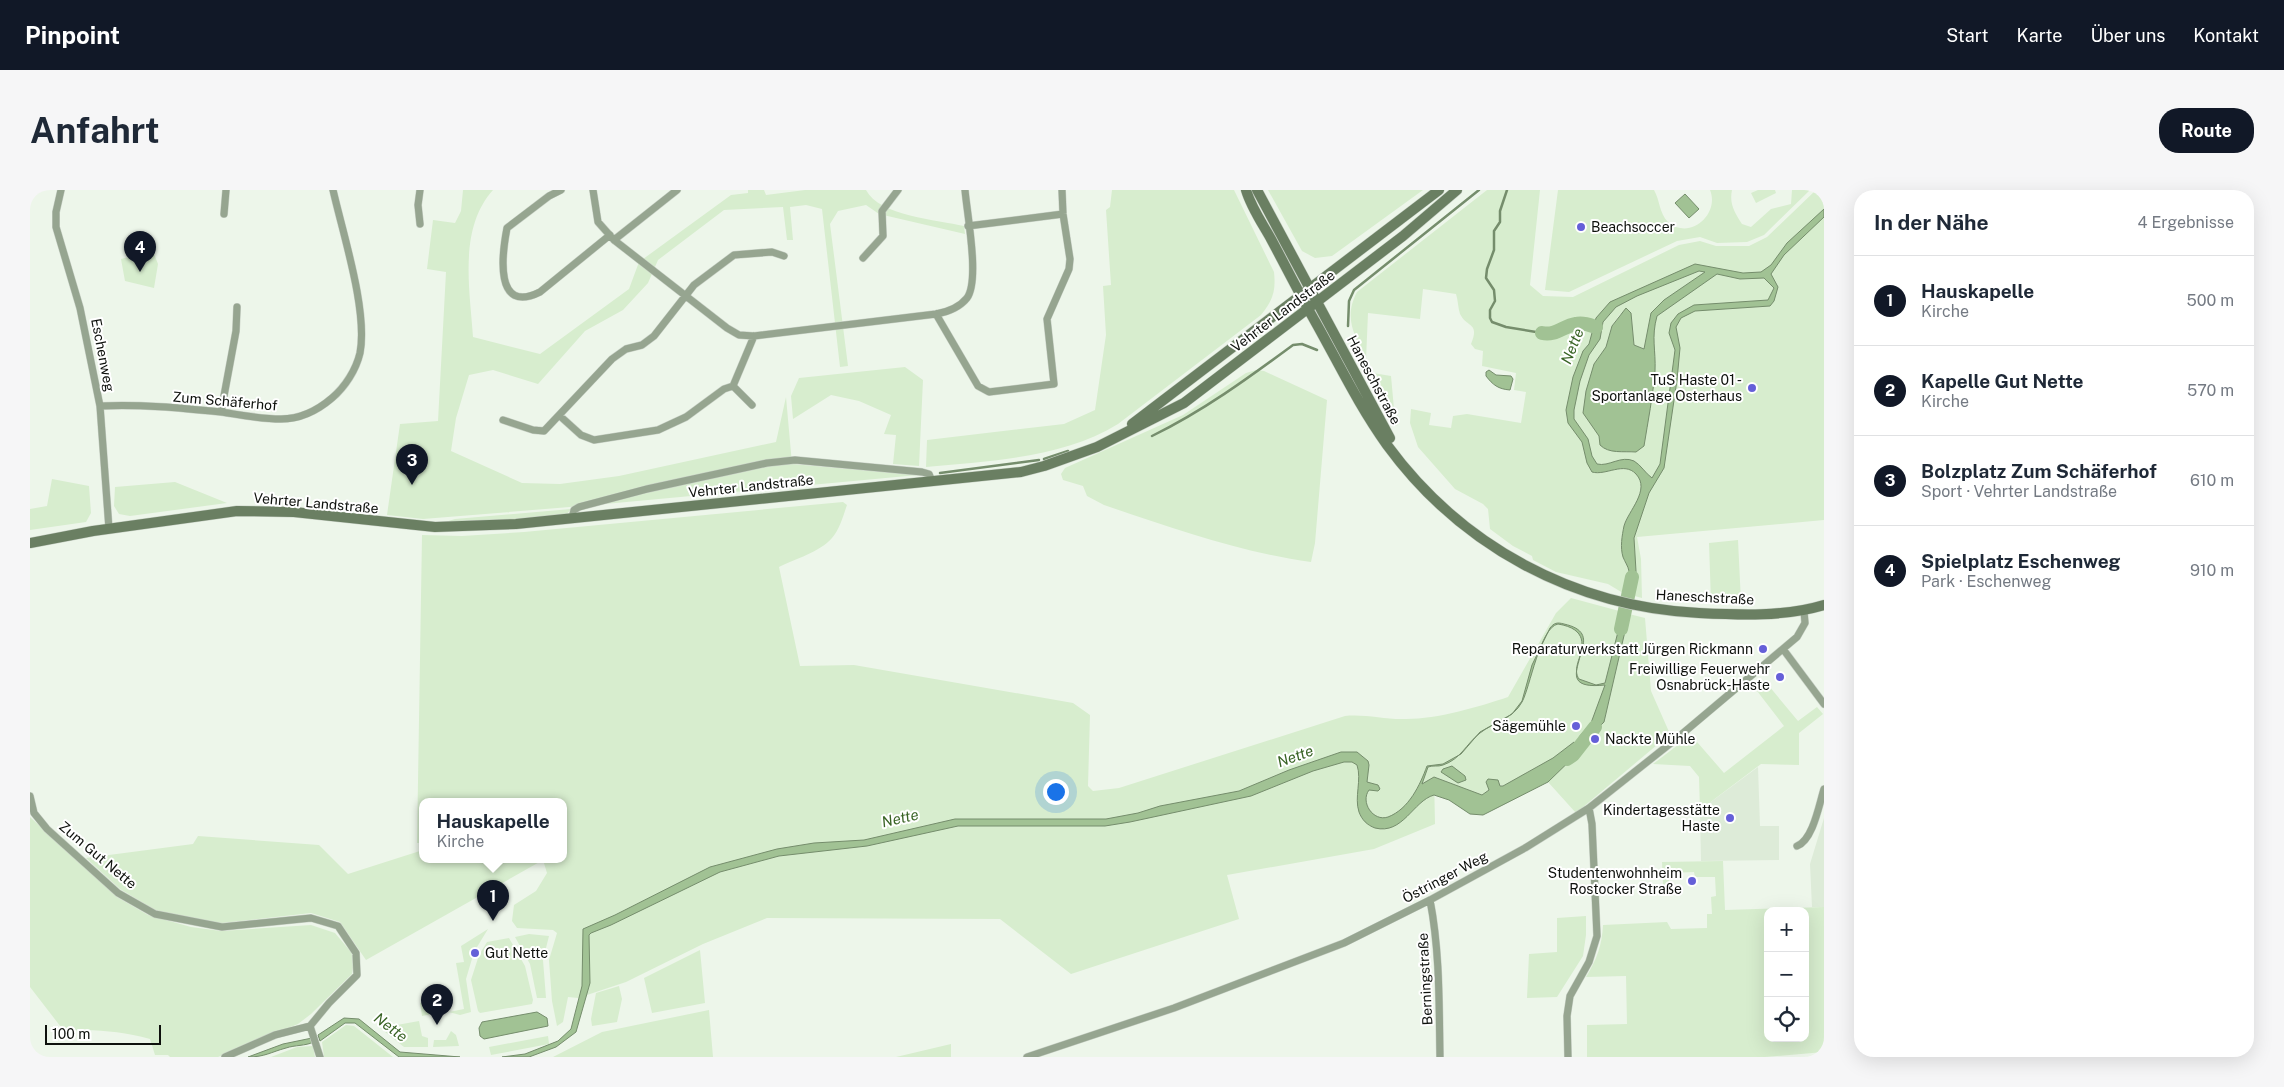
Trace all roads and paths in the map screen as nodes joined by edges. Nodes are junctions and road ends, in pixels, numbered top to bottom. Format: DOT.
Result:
graph roads {
  1 [pos="61,190"];
  2 [pos="226,190"];
  3 [pos="333,190"];
  4 [pos="420,190"];
  5 [pos="561,190"];
  6 [pos="593,190"];
  7 [pos="677,190"];
  8 [pos="898,190"];
  9 [pos="965,190"];
  10 [pos="1062,190"];
  11 [pos="1246,190"];
  12 [pos="1257,190"];
  13 [pos="1439,190"];
  14 [pos="1457,190"];
  15 [pos="224,214"];
  16 [pos="1063,214"];
  17 [pos="420,224"];
  18 [pos="968,226"];
  19 [pos="612,238"];
  20 [pos="784,256"];
  21 [pos="863,258"];
  22 [pos="1310,288"];
  23 [pos="686,295"];
  24 [pos="1301,295"];
  25 [pos="1318,302"];
  26 [pos="237,307"];
  27 [pos="1308,309"];
  28 [pos="936,314"];
  29 [pos="754,336"];
  30 [pos="733,386"];
  31 [pos="752,404"];
  32 [pos="100,406"];
  33 [pos="221,412"];
  34 [pos="560,416"];
  35 [pos="503,420"];
  36 [pos="1115,437"];
  37 [pos="1408,470"];
  38 [pos="932,481"];
  39 [pos="572,518"];
  40 [pos="109,529"];
  41 [pos="30,543"];
  42 [pos="1824,605"];
  43 [pos="1804,611"];
  44 [pos="1783,649"];
  45 [pos="1824,704"];
  46 [pos="1824,789"];
  47 [pos="30,796"];
  48 [pos="1588,808"];
  49 [pos="1797,846"];
  50 [pos="1430,900"];
  51 [pos="312,1030"];
  52 [pos="319,1054"];
  53 [pos="225,1057"];
  54 [pos="1027,1057"];
  55 [pos="1440,1057"];
  56 [pos="1568,1057"];
  1 -- 32 [label="street, Eschenweg"];
  2 -- 15 [label="street"];
  3 -- 33 [label="street, Zum Schäferhof"];
  4 -- 17 [label="street"];
  5 -- 19 [label="street"];
  6 -- 19 [label="street"];
  7 -- 19 [label="street"];
  8 -- 21 [label="street"];
  9 -- 18 [label="street"];
  10 -- 16 [label="street"];
  11 -- 24 [label="main road, Haneschstraße"];
  12 -- 22 [label="main road, Haneschstraße"];
  13 -- 22 [label="main road, Vehrter Landstraße"];
  14 -- 25 [label="main road, Vehrter Landstraße"];
  16 -- 18 [label="street"];
  16 -- 28 [label="street"];
  18 -- 28 [label="street"];
  19 -- 23 [label="street"];
  20 -- 23 [label="street"];
  22 -- 24 [label="main road, Vehrter Landstraße"];
  22 -- 25 [label="main road, Haneschstraße"];
  23 -- 29 [label="street"];
  23 -- 34 [label="street"];
  24 -- 27 [label="main road, Haneschstraße"];
  24 -- 36 [label="main road, Vehrter Landstraße"];
  25 -- 27 [label="main road, Vehrter Landstraße"];
  25 -- 37 [label="main road, Haneschstraße"];
  26 -- 33 [label="street"];
  27 -- 36 [label="main road, Vehrter Landstraße"];
  27 -- 37 [label="main road, Haneschstraße"];
  28 -- 29 [label="street"];
  29 -- 30 [label="street"];
  30 -- 31 [label="street"];
  30 -- 34 [label="street"];
  32 -- 33 [label="street, Zum Schäferhof"];
  32 -- 40 [label="street, Eschenweg"];
  34 -- 35 [label="street"];
  36 -- 38 [label="main road, Vehrter Landstraße"];
  37 -- 43 [label="main road, Haneschstraße"];
  38 -- 39 [label="main road, Vehrter Landstraße"];
  38 -- 39 [label="street, Vehrter Landstraße"];
  39 -- 40 [label="main road, Vehrter Landstraße"];
  40 -- 41 [label="main road, Vehrter Landstraße"];
  42 -- 43 [label="main road, Haneschstraße"];
  43 -- 44 [label="street, Östringer Weg"];
  44 -- 45 [label="street"];
  44 -- 48 [label="street, Östringer Weg"];
  46 -- 49 [label="street"];
  47 -- 51 [label="street, Zum Gut Nette"];
  48 -- 50 [label="street, Östringer Weg"];
  48 -- 56 [label="street"];
  50 -- 54 [label="street, Östringer Weg"];
  50 -- 55 [label="street, Berningstraße"];
  51 -- 52 [label="street"];
  51 -- 53 [label="street"];
}
